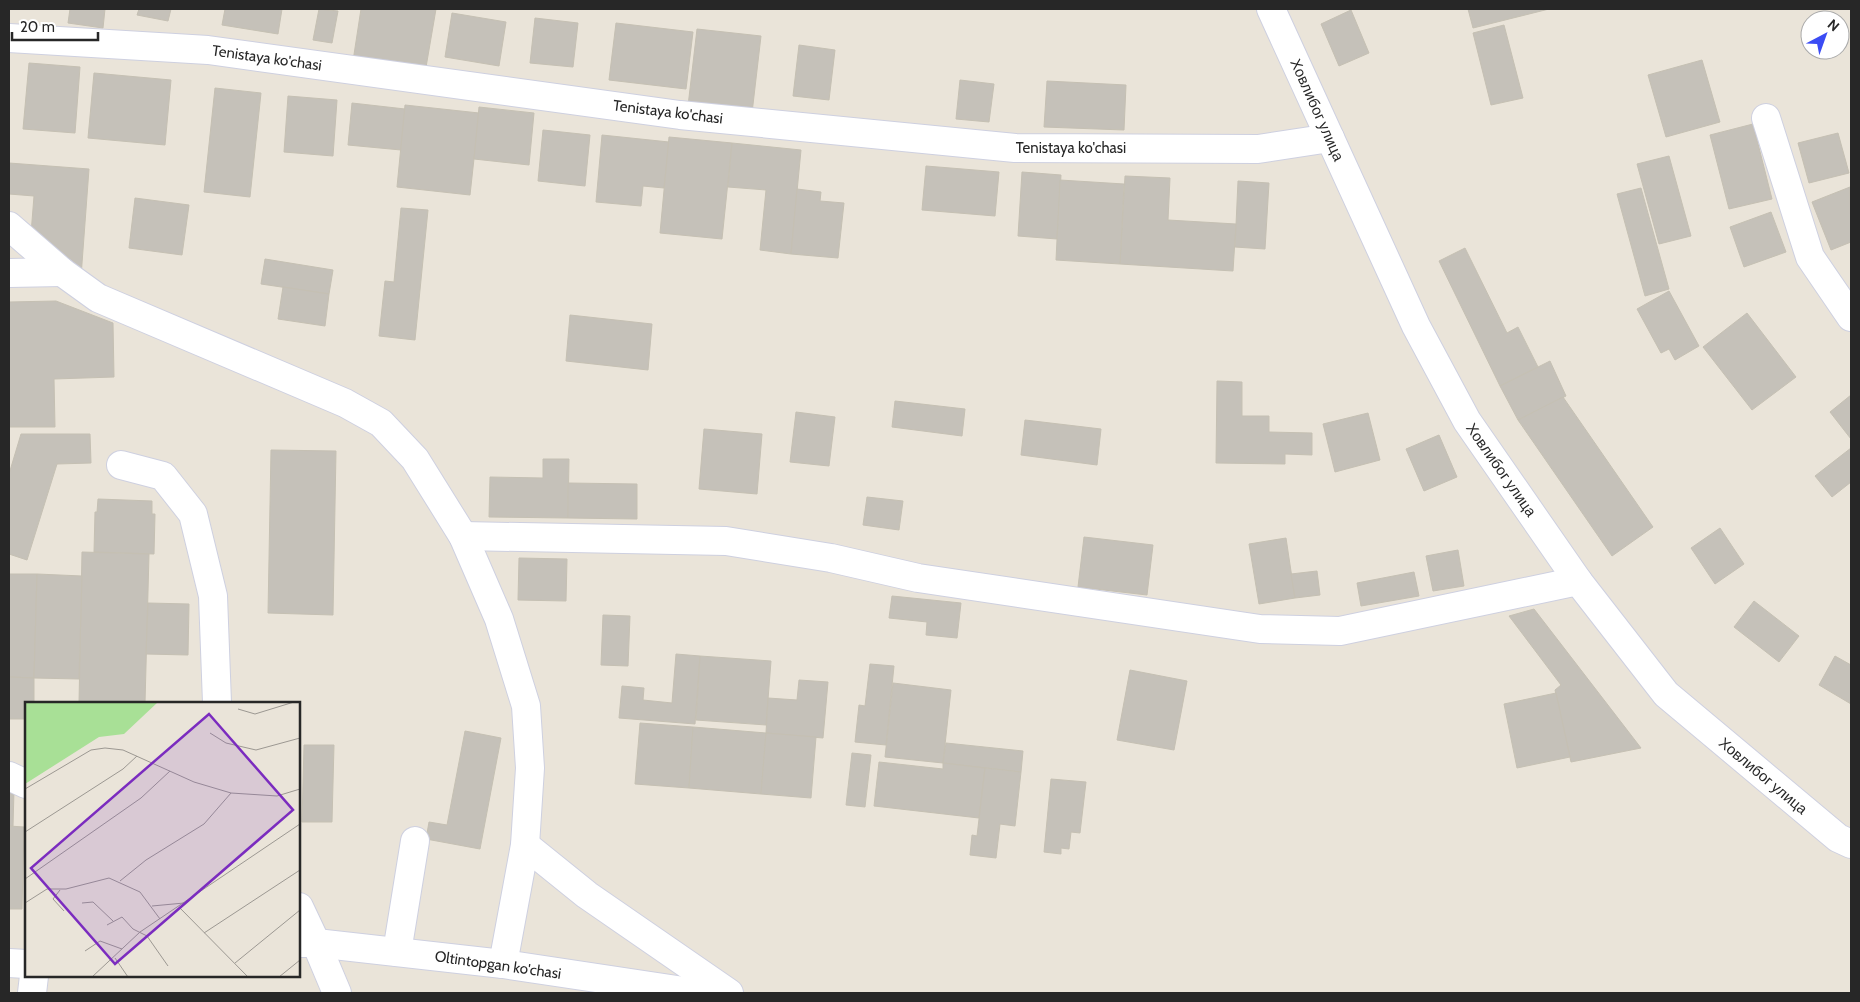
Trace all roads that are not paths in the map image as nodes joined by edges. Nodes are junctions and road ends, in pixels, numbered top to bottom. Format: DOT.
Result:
graph roads {
  1 [pos="1272,9"];
  2 [pos="9,38"];
  3 [pos="1766,118"];
  4 [pos="1330,138"];
  5 [pos="9,226"];
  6 [pos="62,272"];
  7 [pos="9,273"];
  8 [pos="1851,317"];
  9 [pos="121,465"];
  10 [pos="463,536"];
  11 [pos="1578,581"];
  12 [pos="217,702"];
  13 [pos="9,776"];
  14 [pos="25,784"];
  15 [pos="415,841"];
  16 [pos="1851,844"];
  17 [pos="525,845"];
  18 [pos="300,911"];
  19 [pos="308,943"];
  20 [pos="397,952"];
  21 [pos="9,964"];
  22 [pos="25,964"];
  23 [pos="503,964"];
  24 [pos="34,977"];
  25 [pos="32,993"];
  26 [pos="337,993"];
  27 [pos="686,993"];
  28 [pos="729,993"];
  1 -- 4 [label="street, Ховлибог улица"];
  2 -- 4 [label="street, Tenistaya ko'chasi"];
  3 -- 8 [label="street"];
  4 -- 11 [label="street, Ховлибог улица"];
  5 -- 6 [label="street"];
  6 -- 7 [label="street"];
  6 -- 10 [label="street"];
  9 -- 12 [label="street"];
  10 -- 11 [label="street"];
  10 -- 17 [label="street"];
  11 -- 16 [label="street, Ховлибог улица"];
  13 -- 14 [label="street"];
  15 -- 20 [label="street"];
  17 -- 23 [label="street"];
  17 -- 28 [label="street"];
  18 -- 19 [label="street"];
  19 -- 20 [label="street, Oltintopgan ko'chasi"];
  19 -- 26 [label="street"];
  20 -- 23 [label="street, Oltintopgan ko'chasi"];
  21 -- 22 [label="street"];
  23 -- 27 [label="street, Oltintopgan ko'chasi"];
  24 -- 25 [label="street"];
}
